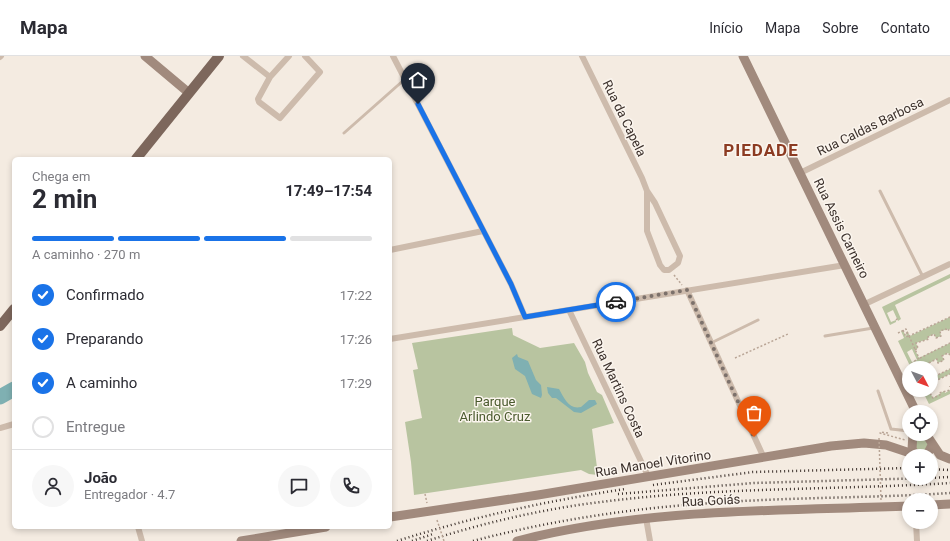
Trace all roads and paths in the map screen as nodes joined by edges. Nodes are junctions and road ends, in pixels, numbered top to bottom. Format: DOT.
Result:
graph roads {
  1 [pos="145,56"];
  2 [pos="219,56"];
  3 [pos="243,56"];
  4 [pos="289,56"];
  5 [pos="305,56"];
  6 [pos="393,56"];
  7 [pos="582,56"];
  8 [pos="743,56"];
  9 [pos="270,77"];
  10 [pos="405,79"];
  11 [pos="189,93"];
  12 [pos="950,100"];
  13 [pos="344,133"];
  14 [pos="138,157"];
  15 [pos="800,173"];
  16 [pos="647,191"];
  17 [pos="880,191"];
  18 [pos="483,231"];
  19 [pos="392,250"];
  20 [pos="950,264"];
  21 [pos="845,265"];
  22 [pos="669,270"];
  23 [pos="923,277"];
  24 [pos="687,290"];
  25 [pos="865,304"];
  26 [pos="569,310"];
  27 [pos="12,311"];
  28 [pos="525,317"];
  29 [pos="950,317"];
  30 [pos="758,320"];
  31 [pos="896,320"];
  32 [pos="898,321"];
  33 [pos="0,326"];
  34 [pos="876,327"];
  35 [pos="950,329"];
  36 [pos="903,330"];
  37 [pos="907,330"];
  38 [pos="898,333"];
  39 [pos="788,334"];
  40 [pos="825,336"];
  41 [pos="909,336"];
  42 [pos="392,339"];
  43 [pos="711,343"];
  44 [pos="950,343"];
  45 [pos="915,350"];
  46 [pos="950,355"];
  47 [pos="735,358"];
  48 [pos="919,358"];
  49 [pos="914,361"];
  50 [pos="938,363"];
  51 [pos="950,369"];
  52 [pos="950,374"];
  53 [pos="938,375"];
  54 [pos="938,380"];
  55 [pos="950,390"];
  56 [pos="878,392"];
  57 [pos="938,396"];
  58 [pos="913,405"];
  59 [pos="12,425"];
  60 [pos="0,428"];
  61 [pos="902,432"];
  62 [pos="902,434"];
  63 [pos="885,439"];
  64 [pos="902,439"];
  65 [pos="906,441"];
  66 [pos="930,441"];
  67 [pos="904,444"];
  68 [pos="932,445"];
  69 [pos="930,449"];
  70 [pos="902,450"];
  71 [pos="764,458"];
  72 [pos="938,459"];
  73 [pos="950,459"];
  74 [pos="648,476"];
  75 [pos="881,500"];
  76 [pos="950,504"];
  77 [pos="938,505"];
  78 [pos="902,506"];
  79 [pos="392,516"];
  80 [pos="646,518"];
  81 [pos="437,520"];
  82 [pos="139,529"];
  83 [pos="314,529"];
  84 [pos="916,529"];
  85 [pos="142,541"];
  86 [pos="241,541"];
  87 [pos="444,541"];
  88 [pos="517,541"];
  89 [pos="650,541"];
  90 [pos="917,541"];
  1 -- 11 [label="main road"];
  2 -- 11 [label="main road"];
  3 -- 9 [label="street"];
  4 -- 9 [label="street"];
  5 -- 9 [label="street"];
  6 -- 10 [label="street"];
  7 -- 16 [label="street, Rua da Capela"];
  8 -- 15 [label="main road, Rua Assis Carneiro"];
  10 -- 13 [label="lane"];
  10 -- 18 [label="street"];
  11 -- 14 [label="main road"];
  12 -- 15 [label="street, Rua Caldas Barbosa"];
  15 -- 21 [label="main road, Rua Assis Carneiro"];
  16 -- 22 [label="street, Rua da Capela"];
  16 -- 22 [label="street, Rua da Capela"];
  17 -- 23 [label="lane"];
  18 -- 19 [label="street"];
  18 -- 28 [label="street"];
  20 -- 23 [label="street"];
  21 -- 24 [label="street"];
  21 -- 25 [label="main road, Rua Assis Carneiro"];
  22 -- 24 [label="path"];
  23 -- 25 [label="street"];
  24 -- 26 [label="street"];
  24 -- 43 [label="street"];
  25 -- 34 [label="main road, Rua Assis Carneiro"];
  26 -- 28 [label="street"];
  26 -- 74 [label="street, Rua Martins Costa"];
  27 -- 33 [label="main road"];
  28 -- 42 [label="street"];
  29 -- 41 [label="path"];
  30 -- 43 [label="lane"];
  31 -- 32 [label="path"];
  34 -- 40 [label="lane"];
  34 -- 58 [label="main road, Rua Assis Carneiro"];
  35 -- 45 [label="path"];
  36 -- 37 [label="path"];
  36 -- 37 [label="path"];
  36 -- 38 [label="path"];
  37 -- 41 [label="path"];
  39 -- 47 [label="path"];
  41 -- 45 [label="path"];
  43 -- 71 [label="street"];
  44 -- 48 [label="path"];
  45 -- 48 [label="path"];
  46 -- 50 [label="path"];
  48 -- 49 [label="path"];
  51 -- 53 [label="path"];
  52 -- 54 [label="path"];
  55 -- 57 [label="path"];
  56 -- 61 [label="lane"];
  59 -- 60 [label="street"];
  62 -- 64 [label="path"];
  63 -- 75 [label="path, bridge"];
  65 -- 67 [label="path"];
  66 -- 68 [label="main road"];
  68 -- 69 [label="main road"];
  68 -- 73 [label="main road"];
  70 -- 71 [label="main road, Rua Manoel Vitorino"];
  71 -- 74 [label="main road, Rua Manoel Vitorino"];
  72 -- 73 [label="main road"];
  74 -- 79 [label="main road, Rua Manoel Vitorino"];
  76 -- 77 [label="main road"];
  78 -- 80 [label="main road, Rua Goiás"];
  80 -- 88 [label="main road, Rua Goiás"];
  80 -- 89 [label="street"];
  81 -- 87 [label="path, bridge"];
  82 -- 85 [label="street"];
  83 -- 86 [label="main road"];
  84 -- 90 [label="street"];
}
